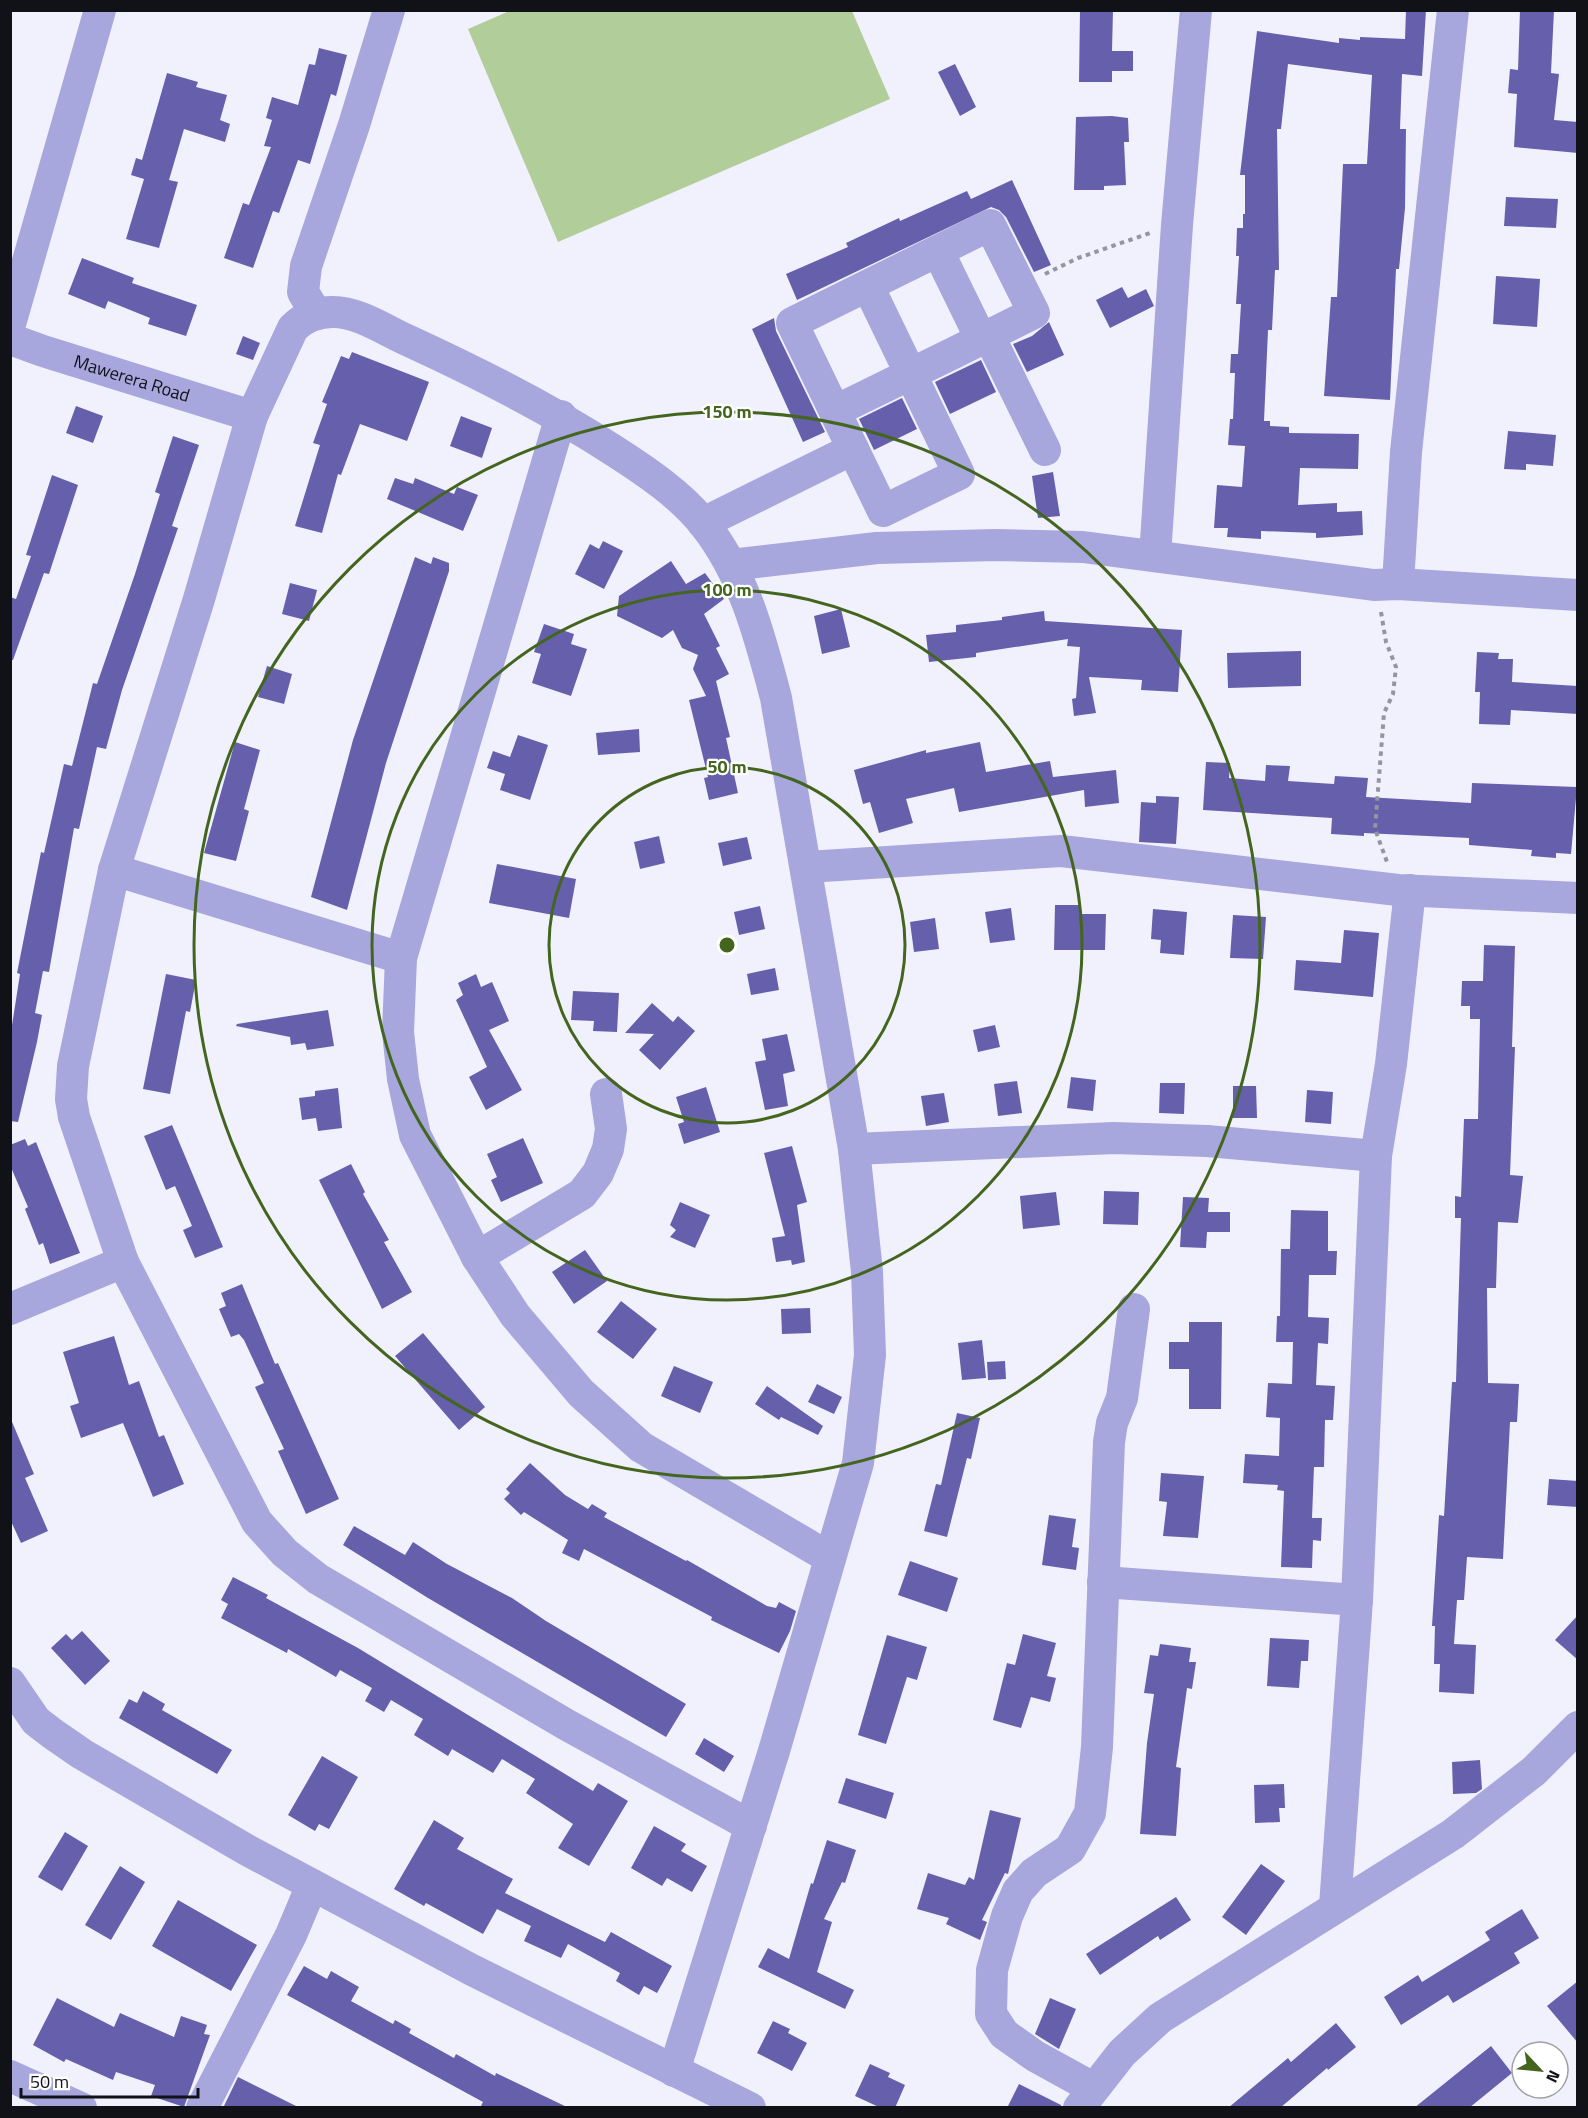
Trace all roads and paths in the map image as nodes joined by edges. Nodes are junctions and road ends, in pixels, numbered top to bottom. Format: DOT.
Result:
graph roads {
  1 [pos="100,10"];
  2 [pos="389,10"];
  3 [pos="1196,10"];
  4 [pos="1453,10"];
  5 [pos="1177,225"];
  6 [pos="938,251"];
  7 [pos="868,286"];
  8 [pos="1021,287"];
  9 [pos="316,314"];
  10 [pos="10,324"];
  11 [pos="985,338"];
  12 [pos="10,339"];
  13 [pos="911,374"];
  14 [pos="835,411"];
  15 [pos="252,416"];
  16 [pos="561,416"];
  17 [pos="853,449"];
  18 [pos="1045,450"];
  19 [pos="703,523"];
  20 [pos="1155,555"];
  21 [pos="731,565"];
  22 [pos="1386,585"];
  23 [pos="1578,594"];
  24 [pos="807,867"];
  25 [pos="114,870"];
  26 [pos="1404,890"];
  27 [pos="1578,898"];
  28 [pos="401,958"];
  29 [pos="606,1094"];
  30 [pos="854,1149"];
  31 [pos="1376,1156"];
  32 [pos="477,1257"];
  33 [pos="123,1262"];
  34 [pos="1134,1309"];
  35 [pos="10,1310"];
  36 [pos="830,1558"];
  37 [pos="1103,1582"];
  38 [pos="1357,1600"];
  39 [pos="10,1683"];
  40 [pos="1578,1727"];
  41 [pos="751,1826"];
  42 [pos="312,1885"];
  43 [pos="1335,1906"];
  44 [pos="674,2071"];
  45 [pos="10,2076"];
  46 [pos="1086,2098"];
  47 [pos="81,2108"];
  48 [pos="202,2108"];
  49 [pos="750,2108"];
  1 -- 10 [label="street"];
  2 -- 9 [label="street"];
  3 -- 5 [label="street"];
  4 -- 22 [label="street"];
  5 -- 8 [label="path"];
  5 -- 20 [label="street"];
  6 -- 7 [label="street"];
  6 -- 8 [label="street"];
  6 -- 11 [label="street"];
  7 -- 13 [label="street"];
  7 -- 14 [label="street"];
  8 -- 11 [label="street"];
  9 -- 15 [label="street"];
  9 -- 16 [label="street"];
  11 -- 13 [label="street"];
  11 -- 18 [label="street"];
  12 -- 15 [label="street, Mawerera Road"];
  13 -- 14 [label="street"];
  13 -- 17 [label="street"];
  14 -- 17 [label="street"];
  15 -- 25 [label="street"];
  16 -- 19 [label="street"];
  16 -- 28 [label="street"];
  17 -- 19 [label="street"];
  19 -- 21 [label="street"];
  20 -- 21 [label="street"];
  20 -- 22 [label="street"];
  21 -- 24 [label="street"];
  22 -- 23 [label="street"];
  22 -- 26 [label="path"];
  24 -- 26 [label="street"];
  24 -- 30 [label="street"];
  25 -- 28 [label="street"];
  25 -- 33 [label="street"];
  26 -- 27 [label="street"];
  26 -- 31 [label="street"];
  28 -- 32 [label="street"];
  29 -- 32 [label="street"];
  30 -- 31 [label="street"];
  30 -- 36 [label="street"];
  31 -- 38 [label="street"];
  32 -- 36 [label="street"];
  33 -- 35 [label="street"];
  33 -- 41 [label="street"];
  34 -- 37 [label="street"];
  36 -- 41 [label="street"];
  37 -- 38 [label="street"];
  37 -- 46 [label="street"];
  38 -- 43 [label="street"];
  39 -- 42 [label="street"];
  40 -- 43 [label="street"];
  41 -- 44 [label="street"];
  42 -- 44 [label="street"];
  42 -- 48 [label="street"];
  43 -- 46 [label="street"];
  44 -- 49 [label="street"];
  45 -- 47 [label="street"];
}
